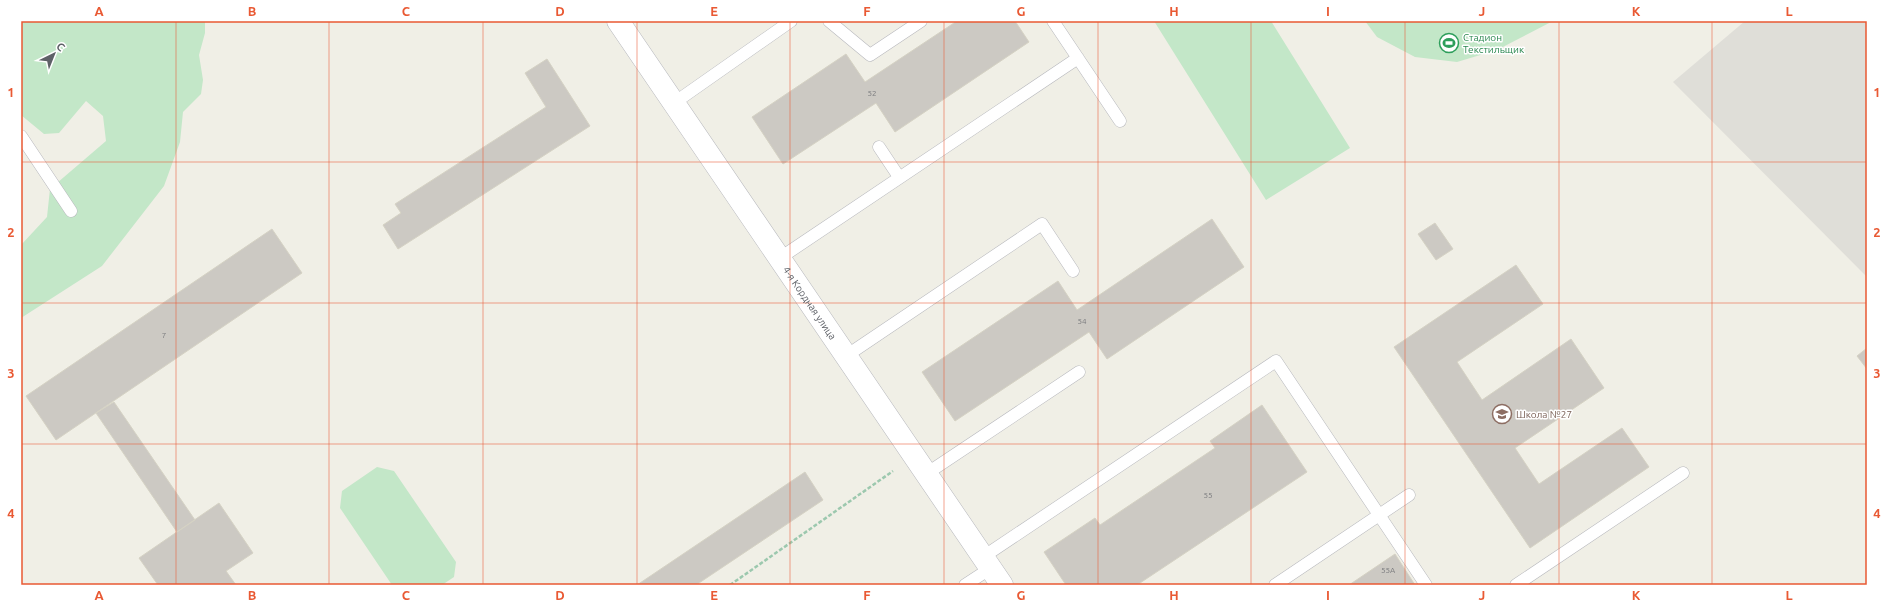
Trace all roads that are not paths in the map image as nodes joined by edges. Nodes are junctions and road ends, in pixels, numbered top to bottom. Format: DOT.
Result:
graph roads {
  1 [pos="618,21"];
  2 [pos="791,21"];
  3 [pos="828,21"];
  4 [pos="921,21"];
  5 [pos="1053,21"];
  6 [pos="1078,58"];
  7 [pos="674,103"];
  8 [pos="1120,121"];
  9 [pos="21,136"];
  10 [pos="879,147"];
  11 [pos="899,178"];
  12 [pos="70,211"];
  13 [pos="780,258"];
  14 [pos="1073,272"];
  15 [pos="846,356"];
  16 [pos="1079,372"];
  17 [pos="1683,473"];
  18 [pos="926,474"];
  19 [pos="1410,495"];
  20 [pos="1379,515"];
  21 [pos="992,570"];
  22 [pos="966,585"];
  23 [pos="1275,585"];
  24 [pos="1426,585"];
  25 [pos="1516,585"];
  1 -- 7 [label="street, 4-я Кордная улица"];
  2 -- 7 [label="lane"];
  3 -- 4 [label="lane"];
  5 -- 6 [label="lane"];
  6 -- 8 [label="lane"];
  6 -- 11 [label="lane"];
  7 -- 13 [label="street, 4-я Кордная улица"];
  9 -- 12 [label="lane"];
  10 -- 11 [label="lane"];
  11 -- 13 [label="lane"];
  13 -- 15 [label="street, 4-я Кордная улица"];
  14 -- 15 [label="lane"];
  15 -- 18 [label="street, 4-я Кордная улица"];
  16 -- 18 [label="lane"];
  17 -- 25 [label="lane"];
  18 -- 21 [label="street, 4-я Кордная улица"];
  19 -- 20 [label="lane"];
  20 -- 21 [label="lane"];
  20 -- 23 [label="lane"];
  20 -- 24 [label="lane"];
  21 -- 22 [label="lane"];
}
